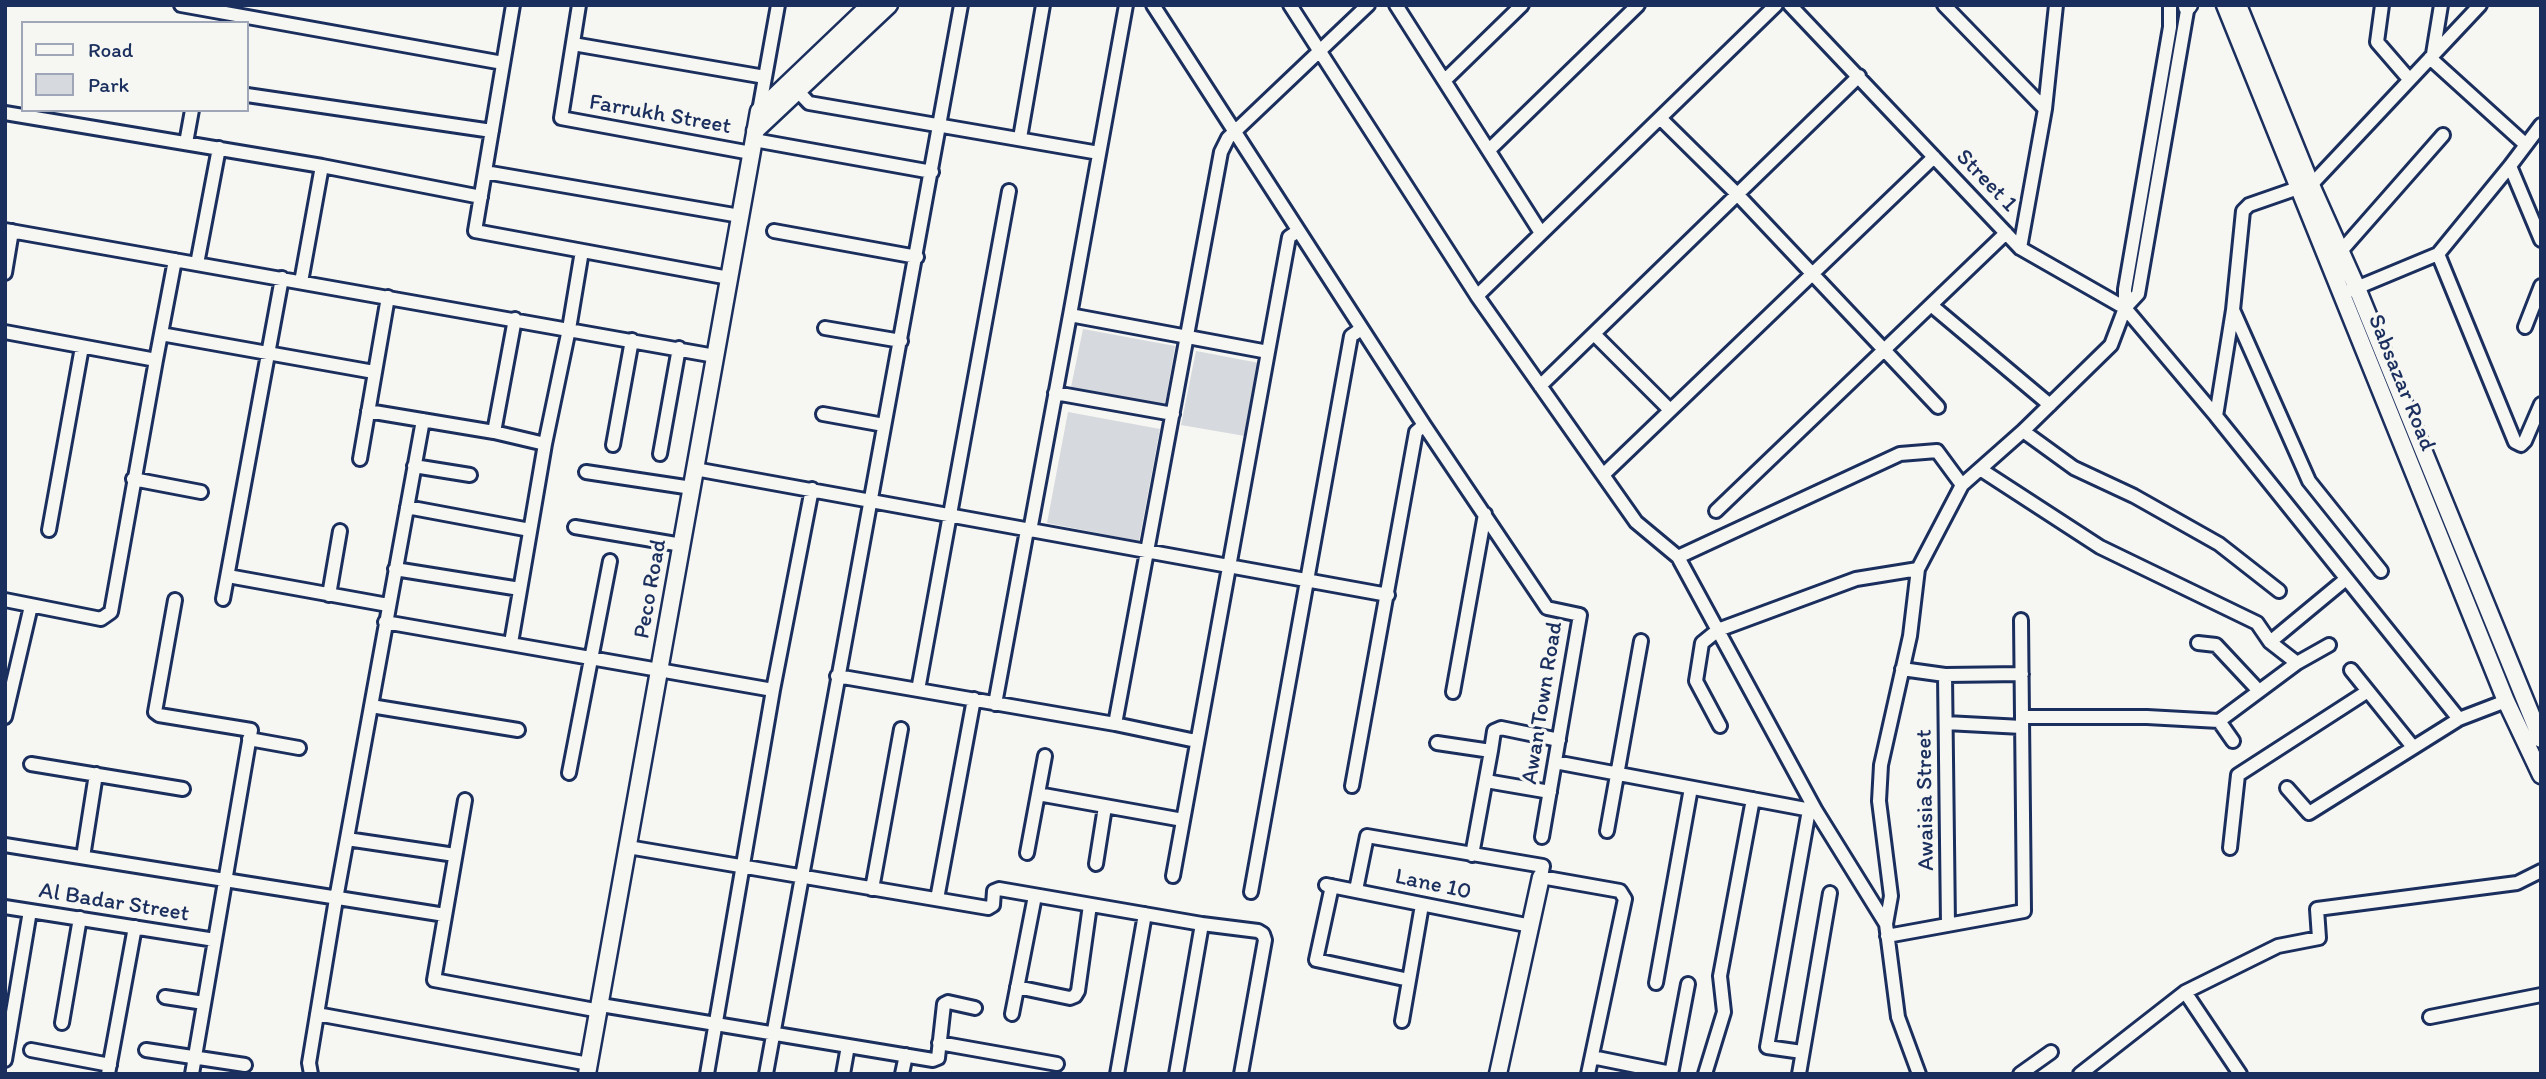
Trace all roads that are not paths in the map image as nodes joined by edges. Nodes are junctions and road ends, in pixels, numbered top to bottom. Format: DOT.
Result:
graph roads {
  1 [pos="181,5"];
  2 [pos="579,5"];
  3 [pos="778,5"];
  4 [pos="870,5"];
  5 [pos="890,5"];
  6 [pos="961,5"];
  7 [pos="1043,5"];
  8 [pos="1126,5"];
  9 [pos="1153,5"];
  10 [pos="1290,5"];
  11 [pos="1368,5"];
  12 [pos="1396,5"];
  13 [pos="1522,5"];
  14 [pos="1639,5"];
  15 [pos="1776,5"];
  16 [pos="1790,5"];
  17 [pos="1944,5"];
  18 [pos="2056,5"];
  19 [pos="2170,5"];
  20 [pos="2225,5"];
  21 [pos="2238,5"];
  22 [pos="2382,5"];
  23 [pos="2441,5"];
  24 [pos="2480,5"];
  25 [pos="509,6"];
  26 [pos="2188,6"];
  27 [pos="210,13"];
  28 [pos="573,44"];
  29 [pos="1318,51"];
  30 [pos="2431,56"];
  31 [pos="503,63"];
  32 [pos="1858,76"];
  33 [pos="765,77"];
  34 [pos="2409,79"];
  35 [pos="1445,80"];
  36 [pos="794,87"];
  37 [pos="248,95"];
  38 [pos="2045,109"];
  39 [pos="759,111"];
  40 [pos="192,112"];
  41 [pos="5,113"];
  42 [pos="1661,119"];
  43 [pos="941,125"];
  44 [pos="2541,125"];
  45 [pos="492,131"];
  46 [pos="1234,131"];
  47 [pos="2443,135"];
  48 [pos="1020,138"];
  49 [pos="753,141"];
  50 [pos="186,143"];
  51 [pos="2525,144"];
  52 [pos="219,149"];
  53 [pos="1489,150"];
  54 [pos="1099,153"];
  55 [pos="1934,157"];
  56 [pos="322,166"];
  57 [pos="2510,166"];
  58 [pos="485,172"];
  59 [pos="932,172"];
  60 [pos="2304,186"];
  61 [pos="1009,191"];
  62 [pos="1737,194"];
  63 [pos="481,197"];
  64 [pos="740,216"];
  65 [pos="9,230"];
  66 [pos="774,231"];
  67 [pos="1298,231"];
  68 [pos="1541,233"];
  69 [pos="2006,233"];
  70 [pos="2541,240"];
  71 [pos="2020,248"];
  72 [pos="582,251"];
  73 [pos="2340,251"];
  74 [pos="2438,254"];
  75 [pos="917,257"];
  76 [pos="175,260"];
  77 [pos="197,264"];
  78 [pos="5,273"];
  79 [pos="1811,273"];
  80 [pos="282,278"];
  81 [pos="729,278"];
  82 [pos="301,282"];
  83 [pos="2541,286"];
  84 [pos="2357,288"];
  85 [pos="2341,294"];
  86 [pos="1477,296"];
  87 [pos="388,297"];
  88 [pos="1931,305"];
  89 [pos="2125,308"];
  90 [pos="2233,310"];
  91 [pos="1070,316"];
  92 [pos="514,319"];
  93 [pos="2525,327"];
  94 [pos="825,328"];
  95 [pos="569,329"];
  96 [pos="1361,329"];
  97 [pos="5,332"];
  98 [pos="161,334"];
  99 [pos="1594,334"];
  100 [pos="1188,338"];
  101 [pos="632,340"];
  102 [pos="901,341"];
  103 [pos="82,347"];
  104 [pos="678,348"];
  105 [pos="1884,350"];
  106 [pos="2382,350"];
  107 [pos="1268,352"];
  108 [pos="268,354"];
  109 [pos="715,356"];
  110 [pos="2366,357"];
  111 [pos="156,360"];
  112 [pos="374,372"];
  113 [pos="1540,386"];
  114 [pos="1055,393"];
  115 [pos="2541,404"];
  116 [pos="2050,405"];
  117 [pos="1938,407"];
  118 [pos="1670,410"];
  119 [pos="368,411"];
  120 [pos="823,414"];
  121 [pos="1173,414"];
  122 [pos="2216,416"];
  123 [pos="423,420"];
  124 [pos="884,425"];
  125 [pos="1424,425"];
  126 [pos="2023,431"];
  127 [pos="494,432"];
  128 [pos="545,444"];
  129 [pos="612,445"];
  130 [pos="660,454"];
  131 [pos="360,459"];
  132 [pos="414,466"];
  133 [pos="695,469"];
  134 [pos="1980,469"];
  135 [pos="586,472"];
  136 [pos="470,475"];
  137 [pos="1603,475"];
  138 [pos="133,479"];
  139 [pos="1962,485"];
  140 [pos="691,488"];
  141 [pos="812,489"];
  142 [pos="201,492"];
  143 [pos="871,502"];
  144 [pos="407,507"];
  145 [pos="1716,510"];
  146 [pos="1485,513"];
  147 [pos="951,515"];
  148 [pos="575,527"];
  149 [pos="49,530"];
  150 [pos="530,530"];
  151 [pos="1029,530"];
  152 [pos="340,531"];
  153 [pos="682,545"];
  154 [pos="1147,550"];
  155 [pos="1678,557"];
  156 [pos="610,561"];
  157 [pos="1228,567"];
  158 [pos="395,569"];
  159 [pos="1918,569"];
  160 [pos="2381,570"];
  161 [pos="228,576"];
  162 [pos="2346,579"];
  163 [pos="1307,581"];
  164 [pos="520,589"];
  165 [pos="2278,591"];
  166 [pos="329,595"];
  167 [pos="1388,595"];
  168 [pos="223,599"];
  169 [pos="5,600"];
  170 [pos="175,600"];
  171 [pos="388,605"];
  172 [pos="31,606"];
  173 [pos="2021,620"];
  174 [pos="385,622"];
  175 [pos="1718,630"];
  176 [pos="1641,641"];
  177 [pos="2270,642"];
  178 [pos="512,643"];
  179 [pos="2199,643"];
  180 [pos="2329,645"];
  181 [pos="592,659"];
  182 [pos="2297,663"];
  183 [pos="1902,669"];
  184 [pos="2351,670"];
  185 [pos="660,671"];
  186 [pos="2022,674"];
  187 [pos="1945,675"];
  188 [pos="837,676"];
  189 [pos="773,690"];
  190 [pos="918,690"];
  191 [pos="2259,691"];
  192 [pos="2368,691"];
  193 [pos="1452,692"];
  194 [pos="8,695"];
  195 [pos="974,699"];
  196 [pos="2506,701"];
  197 [pos="995,704"];
  198 [pos="371,706"];
  199 [pos="5,718"];
  200 [pos="2459,719"];
  201 [pos="2219,721"];
  202 [pos="2022,722"];
  203 [pos="1946,723"];
  204 [pos="1115,724"];
  205 [pos="1720,726"];
  206 [pos="901,729"];
  207 [pos="518,730"];
  208 [pos="2539,733"];
  209 [pos="249,739"];
  210 [pos="1559,740"];
  211 [pos="1196,741"];
  212 [pos="2234,741"];
  213 [pos="1437,743"];
  214 [pos="2413,747"];
  215 [pos="299,748"];
  216 [pos="1491,751"];
  217 [pos="1045,756"];
  218 [pos="1555,762"];
  219 [pos="31,764"];
  220 [pos="569,773"];
  221 [pos="96,774"];
  222 [pos="1618,774"];
  223 [pos="2541,775"];
  224 [pos="1486,781"];
  225 [pos="1352,786"];
  226 [pos="1691,788"];
  227 [pos="2287,788"];
  228 [pos="183,789"];
  229 [pos="1550,792"];
  230 [pos="1038,794"];
  231 [pos="1753,799"];
  232 [pos="465,800"];
  233 [pos="1105,807"];
  234 [pos="1813,810"];
  235 [pos="1183,820"];
  236 [pos="1607,831"];
  237 [pos="1542,837"];
  238 [pos="347,839"];
  239 [pos="5,845"];
  240 [pos="628,847"];
  241 [pos="2230,848"];
  242 [pos="1027,853"];
  243 [pos="456,855"];
  244 [pos="1472,855"];
  245 [pos="83,857"];
  246 [pos="1096,864"];
  247 [pos="744,868"];
  248 [pos="2541,871"];
  249 [pos="1173,876"];
  250 [pos="801,877"];
  251 [pos="1541,877"];
  252 [pos="226,881"];
  253 [pos="872,889"];
  254 [pos="1356,890"];
  255 [pos="1251,892"];
  256 [pos="1830,893"];
  257 [pos="1035,896"];
  258 [pos="336,899"];
  259 [pos="937,899"];
  260 [pos="1090,905"];
  261 [pos="1422,905"];
  262 [pos="5,907"];
  263 [pos="30,911"];
  264 [pos="1145,914"];
  265 [pos="445,915"];
  266 [pos="80,918"];
  267 [pos="1202,924"];
  268 [pos="1948,925"];
  269 [pos="1531,926"];
  270 [pos="135,927"];
  271 [pos="1887,930"];
  272 [pos="215,940"];
  273 [pos="1409,981"];
  274 [pos="1656,984"];
  275 [pos="1688,984"];
  276 [pos="1017,987"];
  277 [pos="2185,992"];
  278 [pos="2541,995"];
  279 [pos="165,997"];
  280 [pos="204,1003"];
  281 [pos="601,1008"];
  282 [pos="975,1008"];
  283 [pos="317,1014"];
  284 [pos="1012,1014"];
  285 [pos="2430,1017"];
  286 [pos="1402,1021"];
  287 [pos="62,1023"];
  288 [pos="716,1024"];
  289 [pos="773,1034"];
  290 [pos="939,1043"];
  291 [pos="848,1046"];
  292 [pos="146,1050"];
  293 [pos="31,1051"];
  294 [pos="1802,1052"];
  295 [pos="2051,1052"];
  296 [pos="906,1055"];
  297 [pos="1592,1057"];
  298 [pos="195,1058"];
  299 [pos="5,1060"];
  300 [pos="1057,1064"];
  301 [pos="246,1065"];
  302 [pos="109,1069"];
  303 [pos="588,1069"];
  304 [pos="1642,1070"];
  305 [pos="192,1074"];
  306 [pos="311,1074"];
  307 [pos="707,1074"];
  308 [pos="766,1074"];
  309 [pos="843,1074"];
  310 [pos="902,1074"];
  311 [pos="1117,1074"];
  312 [pos="1176,1074"];
  313 [pos="1241,1074"];
  314 [pos="1498,1074"];
  315 [pos="1588,1074"];
  316 [pos="1671,1074"];
  317 [pos="1705,1074"];
  318 [pos="1799,1074"];
  319 [pos="1919,1074"];
  320 [pos="2020,1074"];
  321 [pos="2080,1074"];
  322 [pos="2240,1074"];
  1 -- 27 [label="street"];
  2 -- 28 [label="street"];
  3 -- 33 [label="street"];
  4 -- 36 [label="street"];
  5 -- 36 [label="street"];
  6 -- 43 [label="street"];
  7 -- 48 [label="street"];
  8 -- 54 [label="street"];
  9 -- 46 [label="street"];
  10 -- 29 [label="street"];
  11 -- 29 [label="street"];
  12 -- 35 [label="street"];
  13 -- 35 [label="street"];
  14 -- 53 [label="street"];
  15 -- 42 [label="street"];
  16 -- 32 [label="street, Street 1"];
  17 -- 38 [label="street"];
  18 -- 38 [label="street"];
  19 -- 89 [label="street"];
  20 -- 60 [label="street, Sabsazar Road"];
  21 -- 60 [label="street"];
  22 -- 34 [label="street"];
  23 -- 30 [label="street"];
  24 -- 30 [label="street"];
  25 -- 31 [label="street"];
  26 -- 89 [label="street"];
  27 -- 31 [label="street"];
  28 -- 33 [label="street"];
  28 -- 49 [label="street, Farrukh Street"];
  29 -- 46 [label="street"];
  29 -- 86 [label="street"];
  30 -- 34 [label="street"];
  30 -- 51 [label="street"];
  31 -- 45 [label="street"];
  32 -- 55 [label="street, Street 1"];
  32 -- 62 [label="street"];
  33 -- 39 [label="street"];
  34 -- 60 [label="street"];
  35 -- 53 [label="street"];
  36 -- 39 [label="street"];
  36 -- 43 [label="street"];
  36 -- 49 [label="street"];
  37 -- 45 [label="street"];
  38 -- 71 [label="street"];
  39 -- 49 [label="street, Peco Road"];
  40 -- 50 [label="street"];
  41 -- 50 [label="street"];
  42 -- 62 [label="street"];
  42 -- 68 [label="street"];
  43 -- 48 [label="street"];
  43 -- 59 [label="street"];
  44 -- 51 [label="street"];
  45 -- 58 [label="street"];
  46 -- 67 [label="street"];
  46 -- 100 [label="street"];
  47 -- 73 [label="street"];
  48 -- 54 [label="street"];
  49 -- 59 [label="street, Farrukh Street"];
  49 -- 64 [label="street, Peco Road"];
  50 -- 52 [label="street"];
  51 -- 57 [label="street"];
  52 -- 56 [label="street"];
  52 -- 77 [label="street"];
  53 -- 68 [label="street"];
  54 -- 91 [label="street"];
  55 -- 69 [label="street, Street 1"];
  55 -- 79 [label="street"];
  56 -- 63 [label="street"];
  56 -- 82 [label="street"];
  57 -- 70 [label="street"];
  57 -- 74 [label="street"];
  58 -- 63 [label="street"];
  58 -- 64 [label="street"];
  59 -- 75 [label="street"];
  60 -- 73 [label="street"];
  60 -- 85 [label="street, Sabsazar Road"];
  60 -- 90 [label="street"];
  61 -- 147 [label="street"];
  62 -- 79 [label="street"];
  62 -- 99 [label="street"];
  63 -- 72 [label="street"];
  64 -- 81 [label="street, Peco Road"];
  65 -- 76 [label="street"];
  65 -- 78 [label="street"];
  66 -- 75 [label="street"];
  67 -- 96 [label="street"];
  67 -- 107 [label="street"];
  68 -- 86 [label="street"];
  69 -- 71 [label="street, Street 1"];
  69 -- 88 [label="street"];
  71 -- 89 [label="street, Street 1"];
  72 -- 81 [label="street"];
  72 -- 95 [label="street"];
  73 -- 84 [label="street"];
  74 -- 84 [label="street"];
  74 -- 115 [label="street"];
  75 -- 102 [label="street"];
  76 -- 77 [label="street"];
  76 -- 98 [label="street"];
  77 -- 80 [label="street"];
  79 -- 105 [label="street"];
  79 -- 118 [label="street"];
  80 -- 82 [label="street"];
  80 -- 108 [label="street"];
  81 -- 109 [label="street, Peco Road"];
  82 -- 87 [label="street"];
  83 -- 93 [label="street"];
  84 -- 85 [label="street"];
  84 -- 106 [label="street"];
  85 -- 110 [label="street, Sabsazar Road"];
  86 -- 113 [label="street"];
  87 -- 92 [label="street"];
  87 -- 112 [label="street"];
  88 -- 105 [label="street"];
  88 -- 116 [label="street"];
  89 -- 116 [label="street"];
  89 -- 122 [label="street, Street 1"];
  90 -- 122 [label="street"];
  90 -- 160 [label="street"];
  91 -- 100 [label="street"];
  91 -- 114 [label="street"];
  92 -- 95 [label="street"];
  92 -- 127 [label="street"];
  94 -- 102 [label="street"];
  95 -- 101 [label="street"];
  95 -- 128 [label="street"];
  96 -- 125 [label="street"];
  96 -- 163 [label="street"];
  97 -- 103 [label="street"];
  98 -- 108 [label="street"];
  98 -- 111 [label="street"];
  99 -- 113 [label="street"];
  99 -- 118 [label="street"];
  100 -- 107 [label="street"];
  100 -- 121 [label="street"];
  101 -- 104 [label="street"];
  101 -- 129 [label="street"];
  102 -- 124 [label="street"];
  103 -- 111 [label="street"];
  103 -- 149 [label="street"];
  104 -- 109 [label="street"];
  104 -- 130 [label="street"];
  105 -- 117 [label="street"];
  105 -- 145 [label="street"];
  106 -- 110 [label="street"];
  106 -- 208 [label="street"];
  107 -- 157 [label="street"];
  108 -- 112 [label="street"];
  108 -- 161 [label="street"];
  109 -- 133 [label="street, Peco Road"];
  110 -- 196 [label="street, Sabsazar Road"];
  111 -- 138 [label="street"];
  112 -- 119 [label="street"];
  113 -- 137 [label="street"];
  114 -- 121 [label="street"];
  114 -- 151 [label="street"];
  116 -- 126 [label="street"];
  118 -- 137 [label="street"];
  119 -- 123 [label="street"];
  119 -- 131 [label="street"];
  120 -- 124 [label="street"];
  121 -- 154 [label="street"];
  122 -- 162 [label="street, Street 1"];
  123 -- 127 [label="street"];
  123 -- 132 [label="street"];
  124 -- 143 [label="street"];
  125 -- 146 [label="street"];
  125 -- 167 [label="street"];
  126 -- 134 [label="street"];
  126 -- 165 [label="street"];
  127 -- 128 [label="street"];
  128 -- 150 [label="street"];
  132 -- 136 [label="street"];
  132 -- 144 [label="street"];
  133 -- 140 [label="street, Peco Road"];
  133 -- 141 [label="street"];
  134 -- 139 [label="street"];
  134 -- 177 [label="street"];
  135 -- 140 [label="street"];
  137 -- 155 [label="street"];
  138 -- 142 [label="street"];
  138 -- 172 [label="street"];
  139 -- 155 [label="street"];
  139 -- 159 [label="street"];
  140 -- 153 [label="street, Peco Road"];
  141 -- 143 [label="street"];
  141 -- 189 [label="street"];
  143 -- 147 [label="street"];
  143 -- 188 [label="street"];
  144 -- 150 [label="street"];
  144 -- 158 [label="street"];
  146 -- 193 [label="street"];
  146 -- 210 [label="street, Awan Town Road"];
  147 -- 151 [label="street"];
  147 -- 190 [label="street"];
  148 -- 153 [label="street"];
  150 -- 164 [label="street"];
  151 -- 154 [label="street"];
  151 -- 197 [label="street"];
  152 -- 166 [label="street"];
  153 -- 185 [label="street, Peco Road"];
  154 -- 157 [label="street"];
  154 -- 204 [label="street"];
  155 -- 175 [label="street"];
  156 -- 181 [label="street"];
  157 -- 163 [label="street"];
  157 -- 211 [label="street"];
  158 -- 164 [label="street"];
  158 -- 171 [label="street"];
  159 -- 175 [label="street"];
  159 -- 183 [label="street"];
  161 -- 166 [label="street"];
  161 -- 168 [label="street"];
  162 -- 177 [label="street"];
  162 -- 200 [label="street, Street 1"];
  163 -- 167 [label="street"];
  163 -- 255 [label="street"];
  164 -- 178 [label="street"];
  166 -- 171 [label="street"];
  167 -- 225 [label="street"];
  169 -- 172 [label="street"];
  170 -- 209 [label="street"];
  171 -- 174 [label="street"];
  172 -- 194 [label="street"];
  173 -- 186 [label="street"];
  174 -- 178 [label="street"];
  174 -- 198 [label="street"];
  175 -- 205 [label="street"];
  175 -- 234 [label="street"];
  176 -- 222 [label="street"];
  177 -- 182 [label="street"];
  178 -- 181 [label="street"];
  179 -- 191 [label="street"];
  180 -- 182 [label="street"];
  181 -- 185 [label="street"];
  181 -- 220 [label="street"];
  182 -- 191 [label="street"];
  183 -- 187 [label="street"];
  183 -- 271 [label="street"];
  184 -- 192 [label="street"];
  185 -- 189 [label="street"];
  185 -- 240 [label="street, Peco Road"];
  186 -- 187 [label="street"];
  186 -- 202 [label="street"];
  187 -- 203 [label="street, Awaisia Street"];
  188 -- 190 [label="street"];
  188 -- 250 [label="street"];
  189 -- 247 [label="street"];
  190 -- 195 [label="street"];
  191 -- 201 [label="street"];
  192 -- 214 [label="street"];
  192 -- 241 [label="street"];
  194 -- 199 [label="street"];
  195 -- 197 [label="street"];
  195 -- 259 [label="street"];
  196 -- 200 [label="street"];
  196 -- 223 [label="street, Sabsazar Road"];
  197 -- 204 [label="street"];
  198 -- 207 [label="street"];
  198 -- 238 [label="street"];
  200 -- 214 [label="street"];
  201 -- 202 [label="street"];
  201 -- 212 [label="street"];
  202 -- 203 [label="street"];
  202 -- 268 [label="street"];
  203 -- 268 [label="street, Awaisia Street"];
  204 -- 211 [label="street"];
  206 -- 253 [label="street"];
  209 -- 215 [label="street"];
  209 -- 252 [label="street"];
  210 -- 216 [label="street"];
  210 -- 218 [label="street, Awan Town Road"];
  211 -- 235 [label="street"];
  213 -- 216 [label="street"];
  214 -- 227 [label="street"];
  216 -- 224 [label="street"];
  217 -- 230 [label="street"];
  218 -- 222 [label="street"];
  218 -- 229 [label="street, Awan Town Road"];
  219 -- 221 [label="street"];
  221 -- 228 [label="street"];
  221 -- 245 [label="street"];
  222 -- 226 [label="street"];
  222 -- 236 [label="street"];
  224 -- 229 [label="street"];
  224 -- 244 [label="street"];
  226 -- 231 [label="street"];
  226 -- 274 [label="street"];
  229 -- 237 [label="street, Awan Town Road"];
  230 -- 233 [label="street"];
  230 -- 242 [label="street"];
  231 -- 234 [label="street"];
  231 -- 317 [label="street"];
  232 -- 243 [label="street"];
  233 -- 235 [label="street"];
  233 -- 246 [label="street"];
  234 -- 271 [label="street"];
  234 -- 294 [label="street"];
  235 -- 249 [label="street"];
  238 -- 243 [label="street"];
  238 -- 258 [label="street"];
  239 -- 245 [label="street"];
  240 -- 247 [label="street"];
  240 -- 281 [label="street, Peco Road"];
  243 -- 265 [label="street"];
  244 -- 251 [label="street"];
  244 -- 254 [label="street"];
  245 -- 252 [label="street"];
  247 -- 250 [label="street"];
  247 -- 288 [label="street"];
  248 -- 277 [label="street"];
  250 -- 253 [label="street"];
  250 -- 289 [label="street"];
  251 -- 269 [label="street"];
  251 -- 297 [label="street"];
  252 -- 258 [label="street"];
  252 -- 272 [label="street"];
  253 -- 259 [label="street"];
  254 -- 261 [label="street, Lane 10"];
  254 -- 273 [label="street, Lane 10"];
  256 -- 294 [label="street"];
  257 -- 259 [label="street"];
  257 -- 260 [label="street"];
  257 -- 276 [label="street"];
  258 -- 265 [label="street"];
  258 -- 283 [label="street"];
  260 -- 264 [label="street"];
  260 -- 276 [label="street"];
  261 -- 269 [label="street, Lane 10"];
  261 -- 273 [label="street"];
  262 -- 263 [label="street, Al Badar Street"];
  263 -- 266 [label="street, Al Badar Street"];
  263 -- 299 [label="street"];
  264 -- 267 [label="street"];
  264 -- 311 [label="street"];
  265 -- 281 [label="street"];
  266 -- 270 [label="street, Al Badar Street"];
  266 -- 287 [label="street"];
  267 -- 312 [label="street"];
  267 -- 313 [label="street"];
  268 -- 271 [label="street"];
  269 -- 314 [label="street"];
  270 -- 272 [label="street, Al Badar Street"];
  270 -- 302 [label="street"];
  271 -- 319 [label="street"];
  272 -- 280 [label="street"];
  273 -- 286 [label="street"];
  275 -- 316 [label="street"];
  276 -- 284 [label="street"];
  277 -- 321 [label="street"];
  277 -- 322 [label="street"];
  278 -- 285 [label="street"];
  279 -- 280 [label="street"];
  280 -- 298 [label="street"];
  281 -- 288 [label="street"];
  281 -- 303 [label="street, Peco Road"];
  282 -- 290 [label="street"];
  283 -- 303 [label="street"];
  283 -- 306 [label="street"];
  288 -- 289 [label="street"];
  288 -- 307 [label="street"];
  289 -- 291 [label="street"];
  289 -- 308 [label="street"];
  290 -- 296 [label="street"];
  290 -- 300 [label="street"];
  291 -- 296 [label="street"];
  291 -- 309 [label="street"];
  292 -- 298 [label="street"];
  293 -- 302 [label="street"];
  294 -- 318 [label="street"];
  295 -- 320 [label="street"];
  296 -- 310 [label="street"];
  297 -- 304 [label="street"];
  297 -- 315 [label="street"];
  298 -- 301 [label="street"];
  298 -- 305 [label="street"];
  304 -- 316 [label="street"];
}
